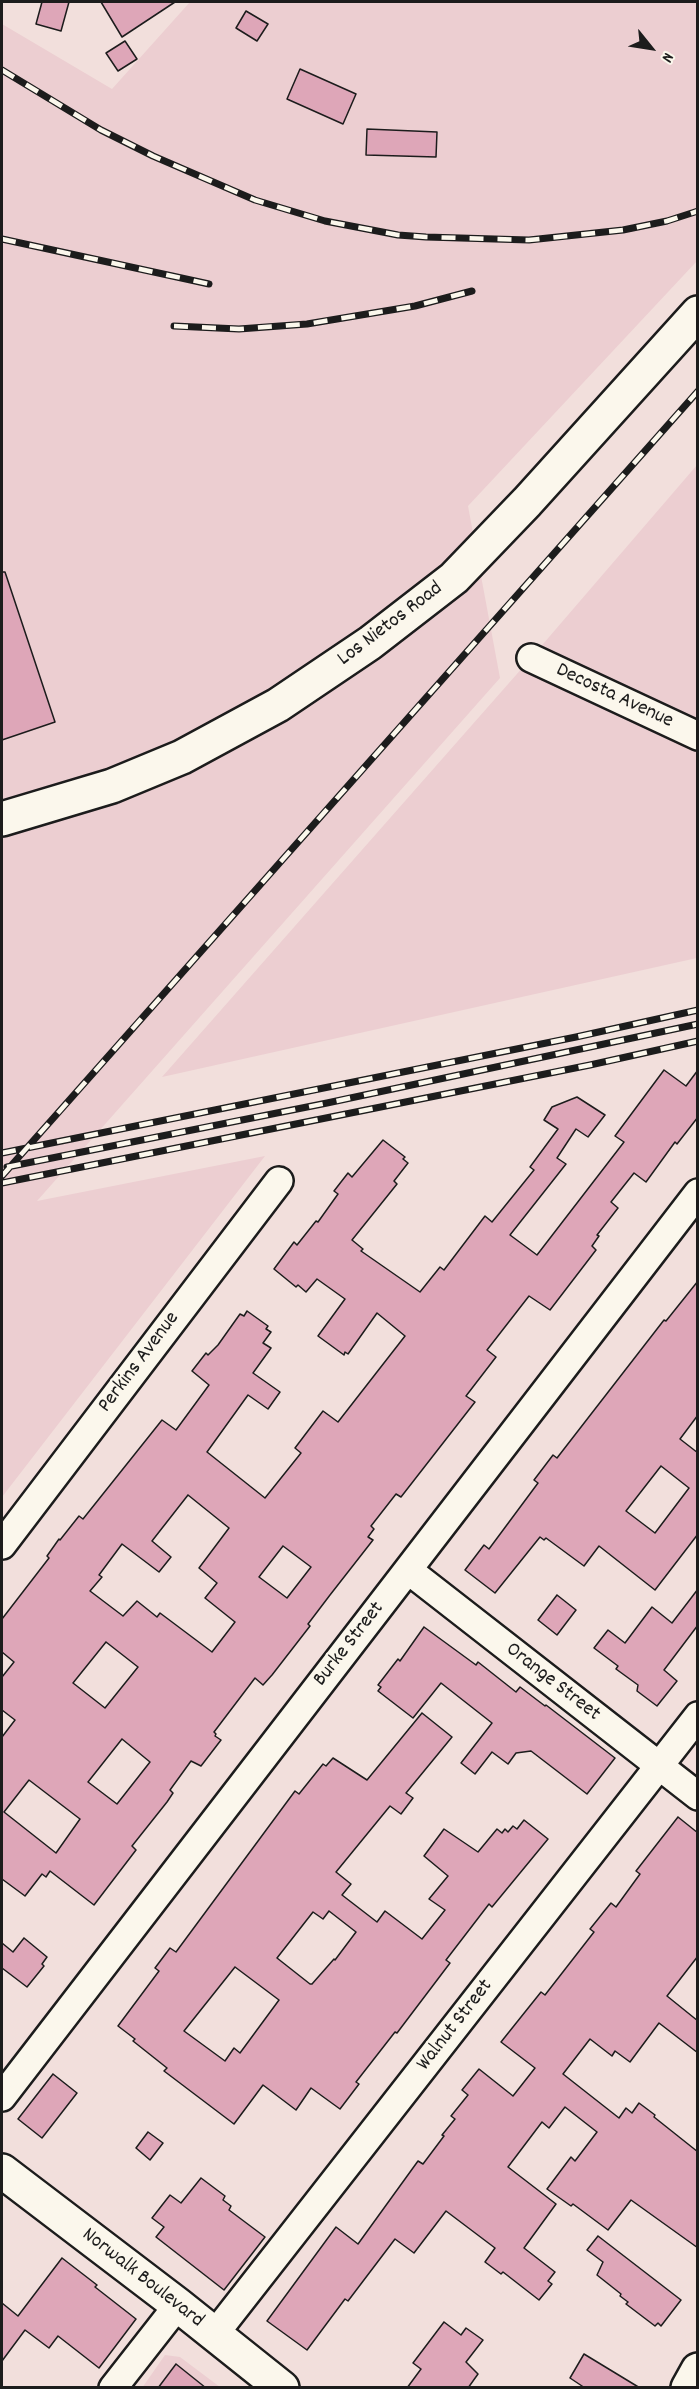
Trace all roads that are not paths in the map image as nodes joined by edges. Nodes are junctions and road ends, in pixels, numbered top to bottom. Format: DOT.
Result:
graph roads {
  1 [pos="698,313"];
  2 [pos="531,658"];
  3 [pos="698,736"];
  4 [pos="2,819"];
  5 [pos="279,1181"];
  6 [pos="698,1193"];
  7 [pos="2,1545"];
  8 [pos="408,1570"];
  9 [pos="698,1716"];
  10 [pos="659,1767"];
  11 [pos="698,1796"];
  12 [pos="2,2097"];
  13 [pos="2,2171"];
  14 [pos="178,2305"];
  15 [pos="214,2335"];
  16 [pos="698,2370"];
  17 [pos="113,2388"];
  18 [pos="282,2388"];
  19 [pos="688,2388"];
  1 -- 4 [label="street, Los Nietos Road"];
  2 -- 3 [label="street, Decosta Avenue"];
  5 -- 7 [label="street, Perkins Avenue"];
  6 -- 8 [label="street, Burke Street"];
  8 -- 10 [label="street, Orange Street"];
  8 -- 12 [label="street, Burke Street"];
  9 -- 10 [label="street, Walnut Street"];
  10 -- 11 [label="street, Orange Street"];
  10 -- 15 [label="street, Walnut Street"];
  13 -- 14 [label="street, Norwalk Boulevard"];
  14 -- 15 [label="street, Norwalk Boulevard"];
  14 -- 17 [label="street"];
  15 -- 18 [label="street, Norwalk Boulevard"];
  16 -- 19 [label="street"];
}
